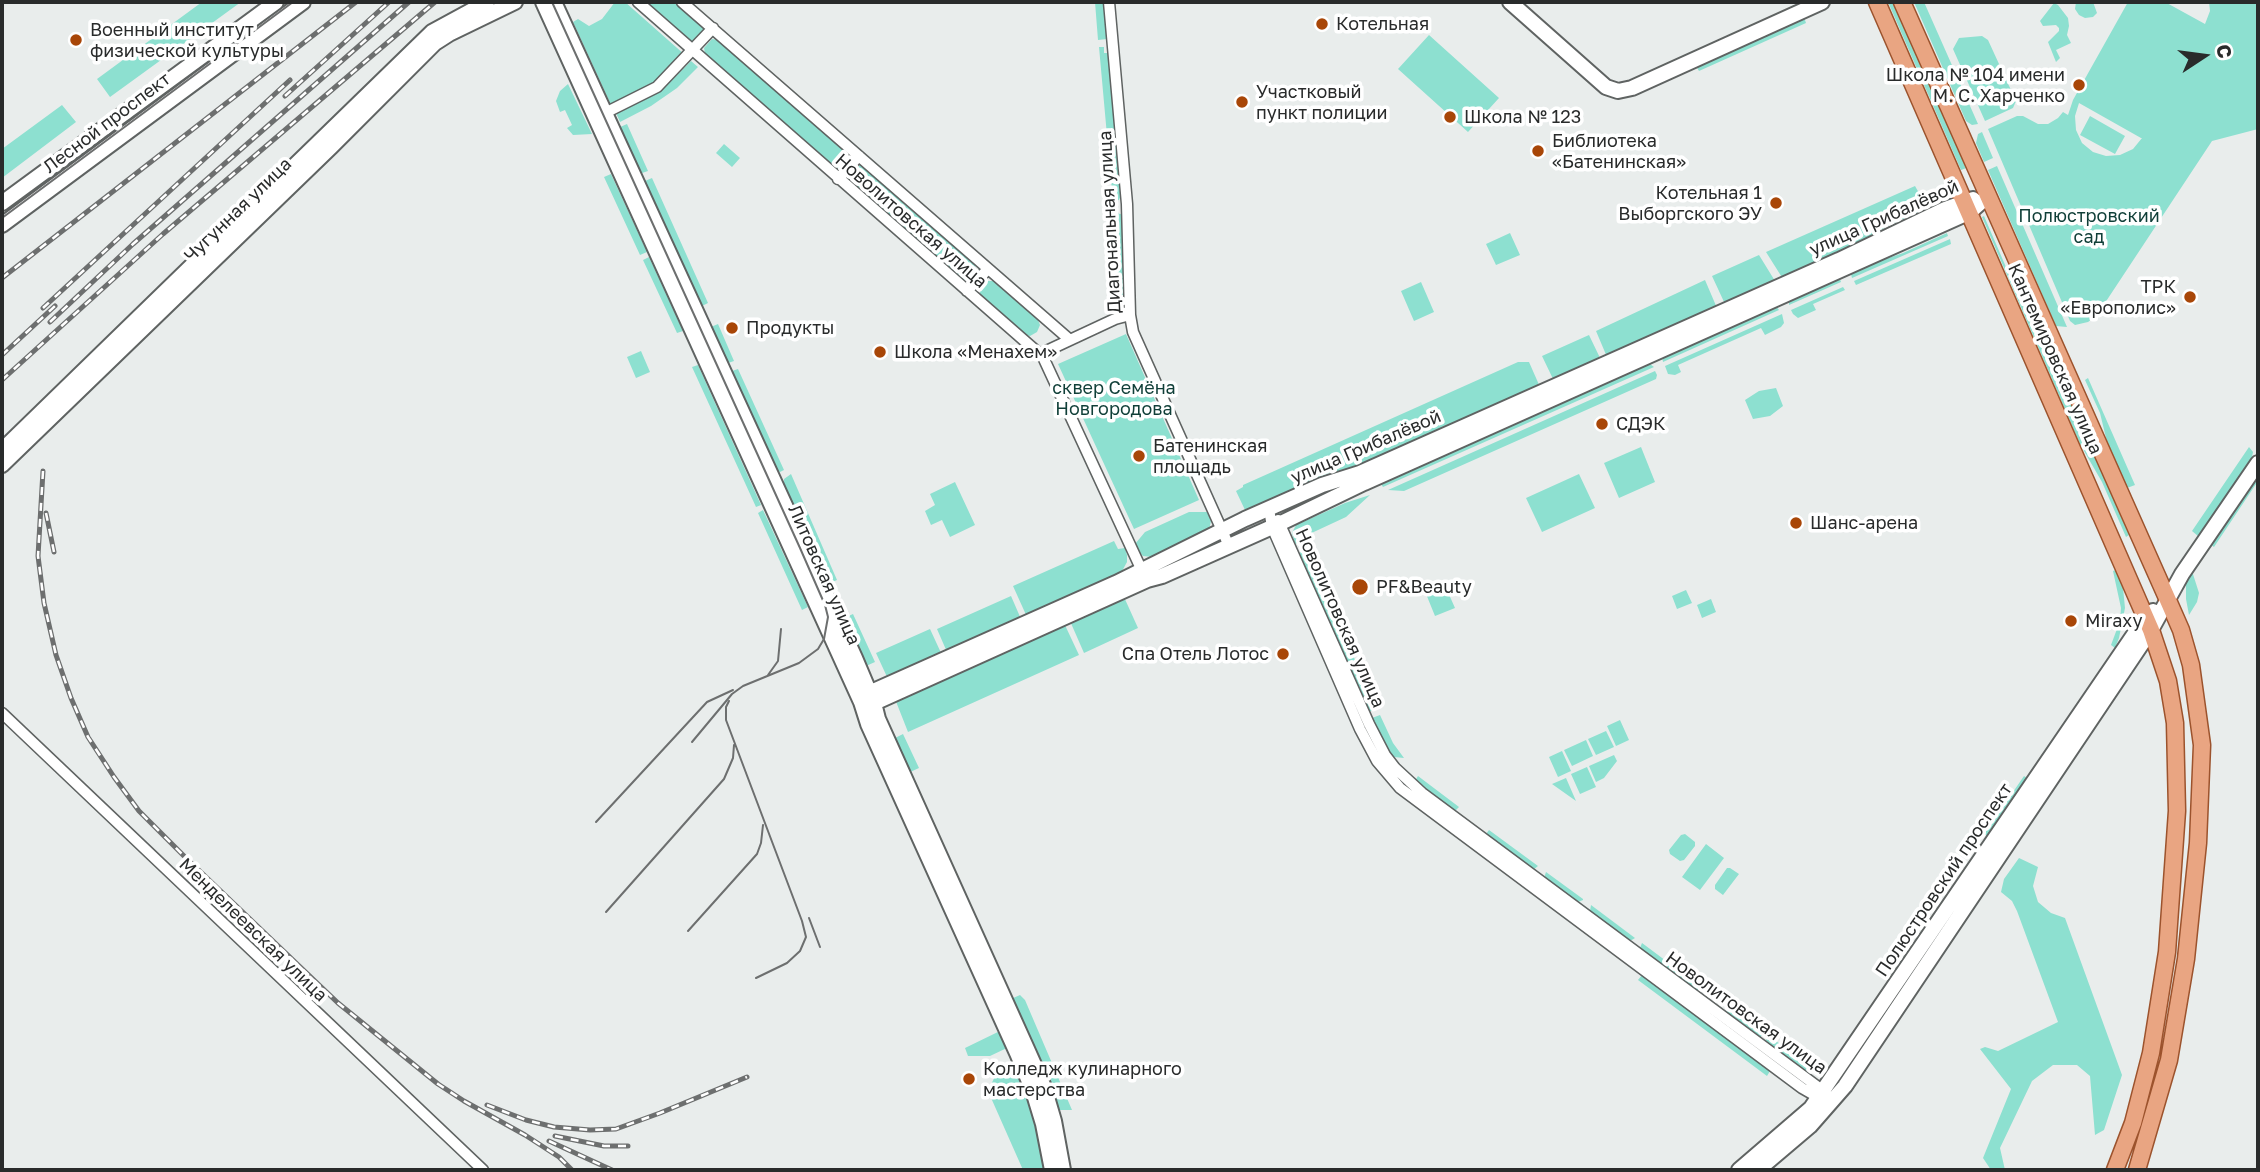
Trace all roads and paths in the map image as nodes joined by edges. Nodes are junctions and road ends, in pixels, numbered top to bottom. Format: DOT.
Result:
graph roads {
  1 [pos="276,2"];
  2 [pos="303,2"];
  3 [pos="487,2"];
  4 [pos="515,2"];
  5 [pos="543,2"];
  6 [pos="554,2"];
  7 [pos="638,2"];
  8 [pos="682,2"];
  9 [pos="1109,2"];
  10 [pos="1510,2"];
  11 [pos="1822,2"];
  12 [pos="1877,2"];
  13 [pos="1902,2"];
  14 [pos="713,29"];
  15 [pos="221,42"];
  16 [pos="693,51"];
  17 [pos="230,55"];
  18 [pos="601,115"];
  19 [pos="859,156"];
  20 [pos="838,178"];
  21 [pos="1989,196"];
  22 [pos="2,203"];
  23 [pos="1968,206"];
  24 [pos="2,225"];
  25 [pos="988,270"];
  26 [pos="967,291"];
  27 [pos="1130,315"];
  28 [pos="1070,340"];
  29 [pos="1040,354"];
  30 [pos="2,450"];
  31 [pos="2258,463"];
  32 [pos="2,465"];
  33 [pos="1269,509"];
  34 [pos="1276,525"];
  35 [pos="1222,532"];
  36 [pos="1228,546"];
  37 [pos="1144,575"];
  38 [pos="2167,598"];
  39 [pos="2149,624"];
  40 [pos="868,699"];
  41 [pos="2,713"];
  42 [pos="1824,1097"];
  43 [pos="483,1170"];
  44 [pos="1052,1170"];
  45 [pos="1063,1170"];
  46 [pos="1739,1170"];
  47 [pos="1758,1170"];
  48 [pos="2115,1170"];
  49 [pos="2137,1170"];
  1 -- 15 [label="street, Лесной проспект"];
  2 -- 17 [label="street, Лесной проспект"];
  3 -- 30 [label="street, Чугунная улица"];
  4 -- 32 [label="street, Чугунная улица"];
  5 -- 18 [label="street, Литовская улица"];
  6 -- 18 [label="street, Литовская улица"];
  7 -- 16 [label="street, Новолитовская улица"];
  8 -- 14 [label="street, Новолитовская улица"];
  9 -- 27 [label="street, Диагональная улица"];
  10 -- 11 [label="street"];
  12 -- 23 [label="main road, Кантемировская улица"];
  13 -- 21 [label="main road, Кантемировская улица"];
  14 -- 16 [label="street"];
  14 -- 19 [label="street, Новолитовская улица"];
  15 -- 17 [label="street"];
  15 -- 22 [label="street, Лесной проспект"];
  16 -- 18 [label="street"];
  16 -- 20 [label="street, Новолитовская улица"];
  17 -- 24 [label="street, Лесной проспект"];
  18 -- 40 [label="street, Литовская улица"];
  19 -- 20 [label="street"];
  19 -- 25 [label="street, Новолитовская улица"];
  20 -- 26 [label="street, Новолитовская улица"];
  21 -- 23 [label="street, улица Грибалёвой"];
  21 -- 38 [label="main road, Кантемировская улица"];
  23 -- 33 [label="street, улица Грибалёвой"];
  23 -- 34 [label="street, улица Грибалёвой"];
  23 -- 39 [label="main road, Кантемировская улица"];
  25 -- 26 [label="street"];
  25 -- 28 [label="street, Новолитовская улица"];
  26 -- 29 [label="street, Новолитовская улица"];
  27 -- 28 [label="street"];
  27 -- 35 [label="street, Диагональная улица"];
  28 -- 29 [label="street"];
  29 -- 37 [label="street, Новолитовская улица"];
  31 -- 38 [label="street, Полюстровский проспект"];
  33 -- 34 [label="street, Новолитовская улица"];
  33 -- 35 [label="street, улица Грибалёвой"];
  34 -- 36 [label="street, улица Грибалёвой"];
  34 -- 42 [label="street, Новолитовская улица"];
  35 -- 36 [label="street, Диагональная улица"];
  35 -- 37 [label="street, улица Грибалёвой"];
  36 -- 37 [label="street, улица Грибалёвой"];
  37 -- 40 [label="street, улица Грибалёвой"];
  38 -- 39 [label="street, Полюстровский проспект"];
  38 -- 49 [label="main road, Кантемировская улица"];
  39 -- 42 [label="street, Полюстровский проспект"];
  39 -- 48 [label="main road, Кантемировская улица"];
  40 -- 44 [label="street, Литовская улица"];
  40 -- 45 [label="street, Литовская улица"];
  41 -- 43 [label="street, Менделеевская улица"];
  42 -- 46 [label="street, Полюстровский проспект"];
  42 -- 47 [label="street, Полюстровский проспект"];
}
